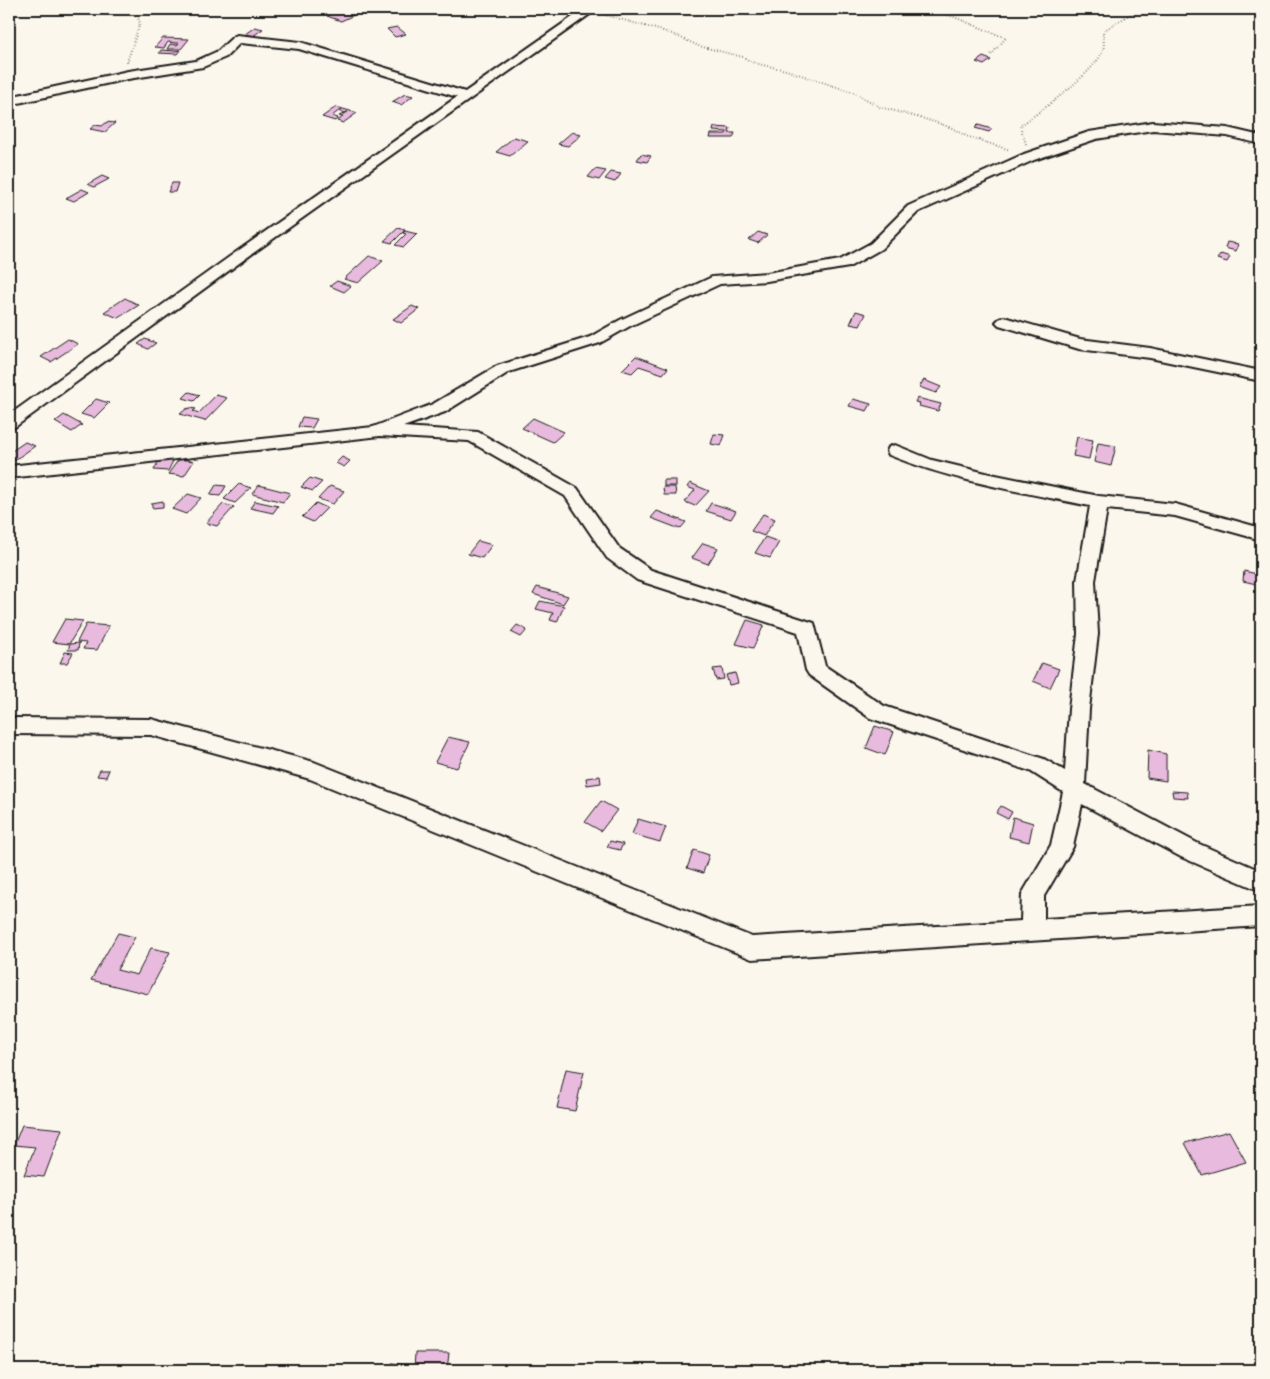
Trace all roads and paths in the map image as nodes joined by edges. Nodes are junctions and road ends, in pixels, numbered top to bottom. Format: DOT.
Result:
graph roads {
  1 [pos="140,9"];
  2 [pos="928,9"];
  3 [pos="1139,9"];
  4 [pos="590,10"];
  5 [pos="990,56"];
  6 [pos="128,75"];
  7 [pos="466,96"];
  8 [pos="9,102"];
  9 [pos="1261,140"];
  10 [pos="1029,157"];
  11 [pos="1004,322"];
  12 [pos="1261,376"];
  13 [pos="9,423"];
  14 [pos="375,432"];
  15 [pos="895,451"];
  16 [pos="9,472"];
  17 [pos="1099,502"];
  18 [pos="1261,534"];
  19 [pos="9,726"];
  20 [pos="1074,789"];
  21 [pos="1261,881"];
  22 [pos="1261,916"];
  23 [pos="1032,929"];
  1 -- 6 [label="path"];
  2 -- 5 [label="path"];
  3 -- 10 [label="path"];
  4 -- 7 [label="street"];
  4 -- 10 [label="path"];
  6 -- 7 [label="street"];
  6 -- 8 [label="street"];
  7 -- 13 [label="street"];
  9 -- 10 [label="street"];
  10 -- 14 [label="street"];
  11 -- 12 [label="street"];
  14 -- 16 [label="street"];
  14 -- 20 [label="street"];
  15 -- 17 [label="street"];
  17 -- 18 [label="street"];
  17 -- 20 [label="street"];
  19 -- 23 [label="street"];
  20 -- 21 [label="street"];
  20 -- 23 [label="street"];
  22 -- 23 [label="street"];
}
